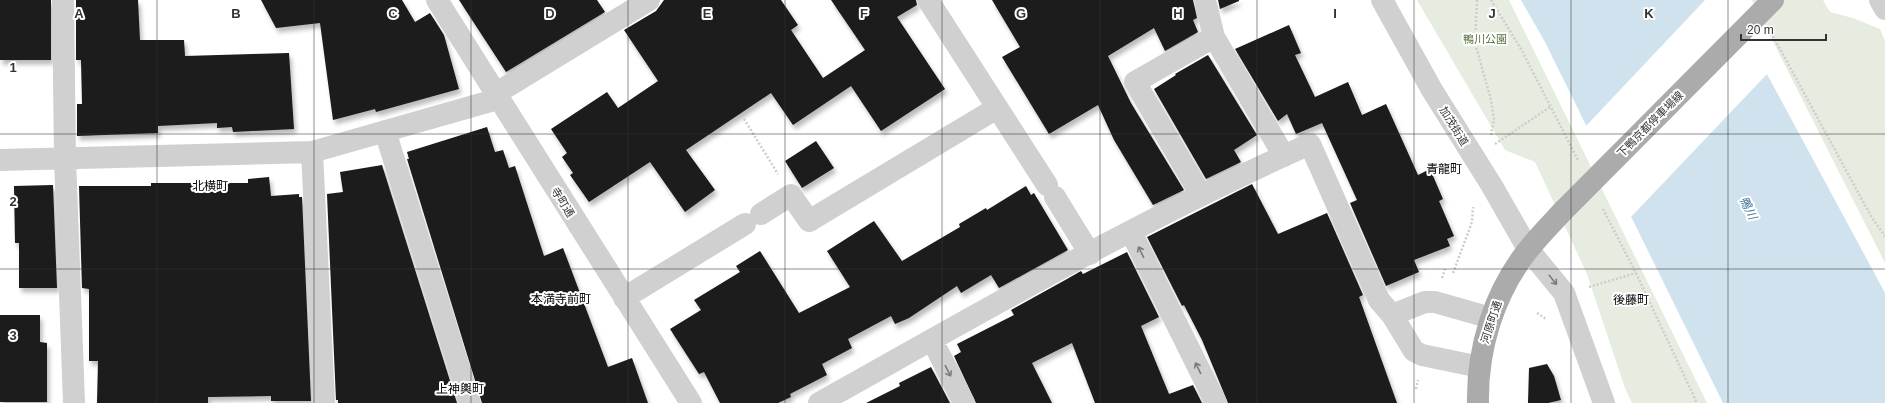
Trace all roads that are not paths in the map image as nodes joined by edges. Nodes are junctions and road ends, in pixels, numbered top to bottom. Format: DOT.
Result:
graph roads {
  1 [pos="63,0"];
  2 [pos="437,0"];
  3 [pos="649,0"];
  4 [pos="928,0"];
  5 [pos="1205,0"];
  6 [pos="1382,0"];
  7 [pos="1773,0"];
  8 [pos="1880,0"];
  9 [pos="1885,9"];
  10 [pos="1214,38"];
  11 [pos="496,97"];
  12 [pos="997,108"];
  13 [pos="385,131"];
  14 [pos="312,152"];
  15 [pos="1284,156"];
  16 [pos="65,158"];
  17 [pos="0,160"];
  18 [pos="1201,195"];
  19 [pos="1131,232"];
  20 [pos="1528,249"];
  21 [pos="1090,254"];
  22 [pos="624,298"];
  23 [pos="1392,315"];
  24 [pos="1491,318"];
  25 [pos="932,340"];
  26 [pos="1480,367"];
  27 [pos="74,403"];
  28 [pos="324,403"];
  29 [pos="470,403"];
  30 [pos="691,403"];
  31 [pos="819,403"];
  32 [pos="964,403"];
  33 [pos="1216,403"];
  34 [pos="1478,403"];
  35 [pos="1604,403"];
  1 -- 16 [label="street"];
  2 -- 11 [label="street, 寺町通"];
  3 -- 11 [label="street"];
  4 -- 12 [label="street"];
  5 -- 10 [label="street"];
  6 -- 20 [label="street, 加茂街道"];
  7 -- 20 [label="main road, 下鴨京都停車場線, bridge"];
  8 -- 9 [label="street"];
  10 -- 15 [label="street"];
  10 -- 18 [label="street"];
  11 -- 13 [label="street"];
  11 -- 22 [label="street, 寺町通"];
  12 -- 21 [label="street"];
  12 -- 22 [label="street"];
  13 -- 14 [label="street"];
  13 -- 29 [label="street"];
  14 -- 16 [label="street"];
  14 -- 28 [label="street"];
  15 -- 18 [label="street"];
  15 -- 23 [label="street"];
  16 -- 17 [label="street"];
  16 -- 27 [label="street"];
  18 -- 19 [label="street"];
  19 -- 21 [label="street"];
  33 -- 19 [label="street, one-way"];
  20 -- 24 [label="main road, 河原町通"];
  20 -- 35 [label="street, 加茂街道, one-way"];
  21 -- 25 [label="street"];
  22 -- 30 [label="street, 寺町通"];
  23 -- 24 [label="street"];
  23 -- 26 [label="street"];
  24 -- 26 [label="main road, 河原町通"];
  25 -- 31 [label="street"];
  25 -- 32 [label="street, one-way"];
  26 -- 34 [label="main road, 河原町通"];
}
